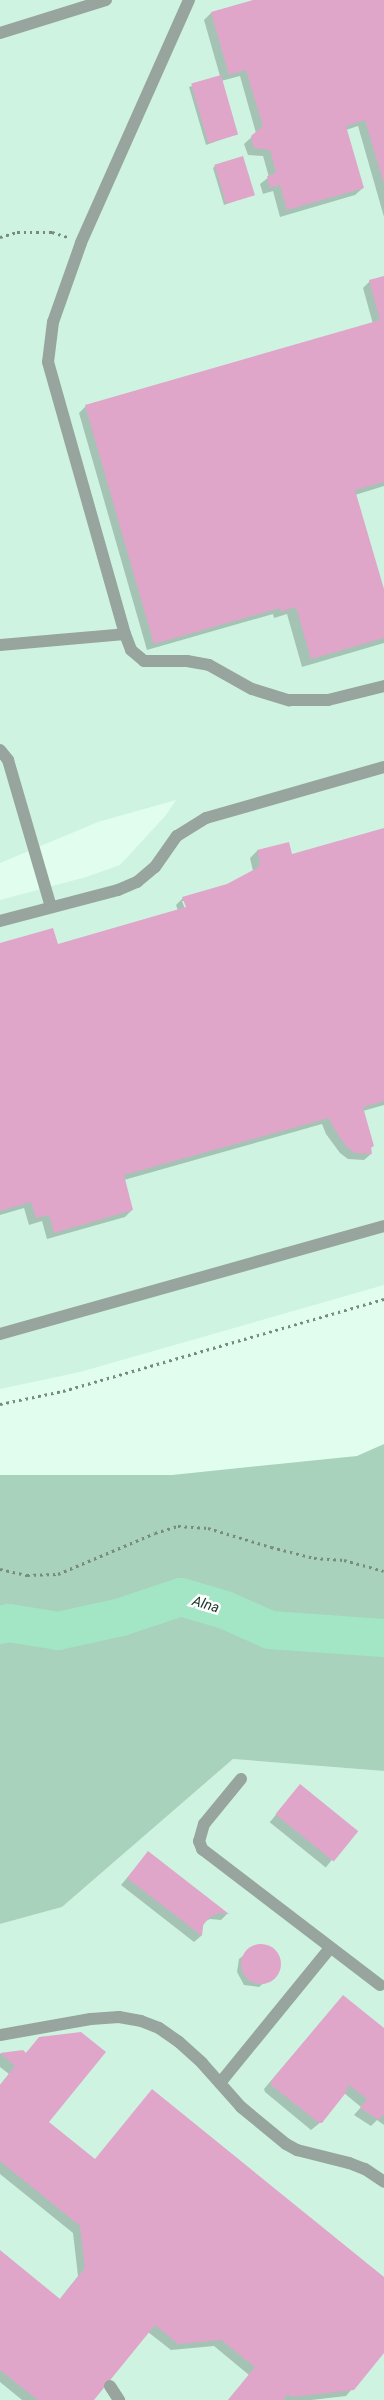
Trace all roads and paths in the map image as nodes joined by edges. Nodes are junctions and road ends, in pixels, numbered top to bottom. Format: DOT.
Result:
graph roads {
  1 [pos="106,0"];
  2 [pos="189,0"];
  3 [pos="0,33"];
  4 [pos="0,237"];
  5 [pos="81,242"];
  6 [pos="126,634"];
  7 [pos="0,645"];
  8 [pos="384,686"];
  9 [pos="4,755"];
  10 [pos="384,767"];
  11 [pos="49,901"];
  12 [pos="0,921"];
  13 [pos="384,1226"];
  14 [pos="384,1299"];
  15 [pos="0,1334"];
  16 [pos="0,1404"];
  17 [pos="0,1569"];
  18 [pos="384,1571"];
  19 [pos="241,1779"];
  20 [pos="330,1948"];
  21 [pos="380,1985"];
  22 [pos="0,2034"];
  23 [pos="220,2083"];
  24 [pos="383,2179"];
  25 [pos="110,2386"];
  26 [pos="119,2400"];
  1 -- 3 [label="lane"];
  2 -- 5 [label="lane"];
  4 -- 5 [label="path"];
  5 -- 6 [label="lane"];
  6 -- 7 [label="lane"];
  6 -- 8 [label="lane"];
  9 -- 11 [label="lane"];
  10 -- 11 [label="lane"];
  11 -- 12 [label="lane"];
  13 -- 15 [label="lane"];
  14 -- 16 [label="path"];
  17 -- 18 [label="path"];
  19 -- 20 [label="lane"];
  20 -- 21 [label="lane"];
  20 -- 23 [label="lane"];
  22 -- 23 [label="lane"];
  23 -- 24 [label="lane"];
  25 -- 26 [label="lane"];
}
